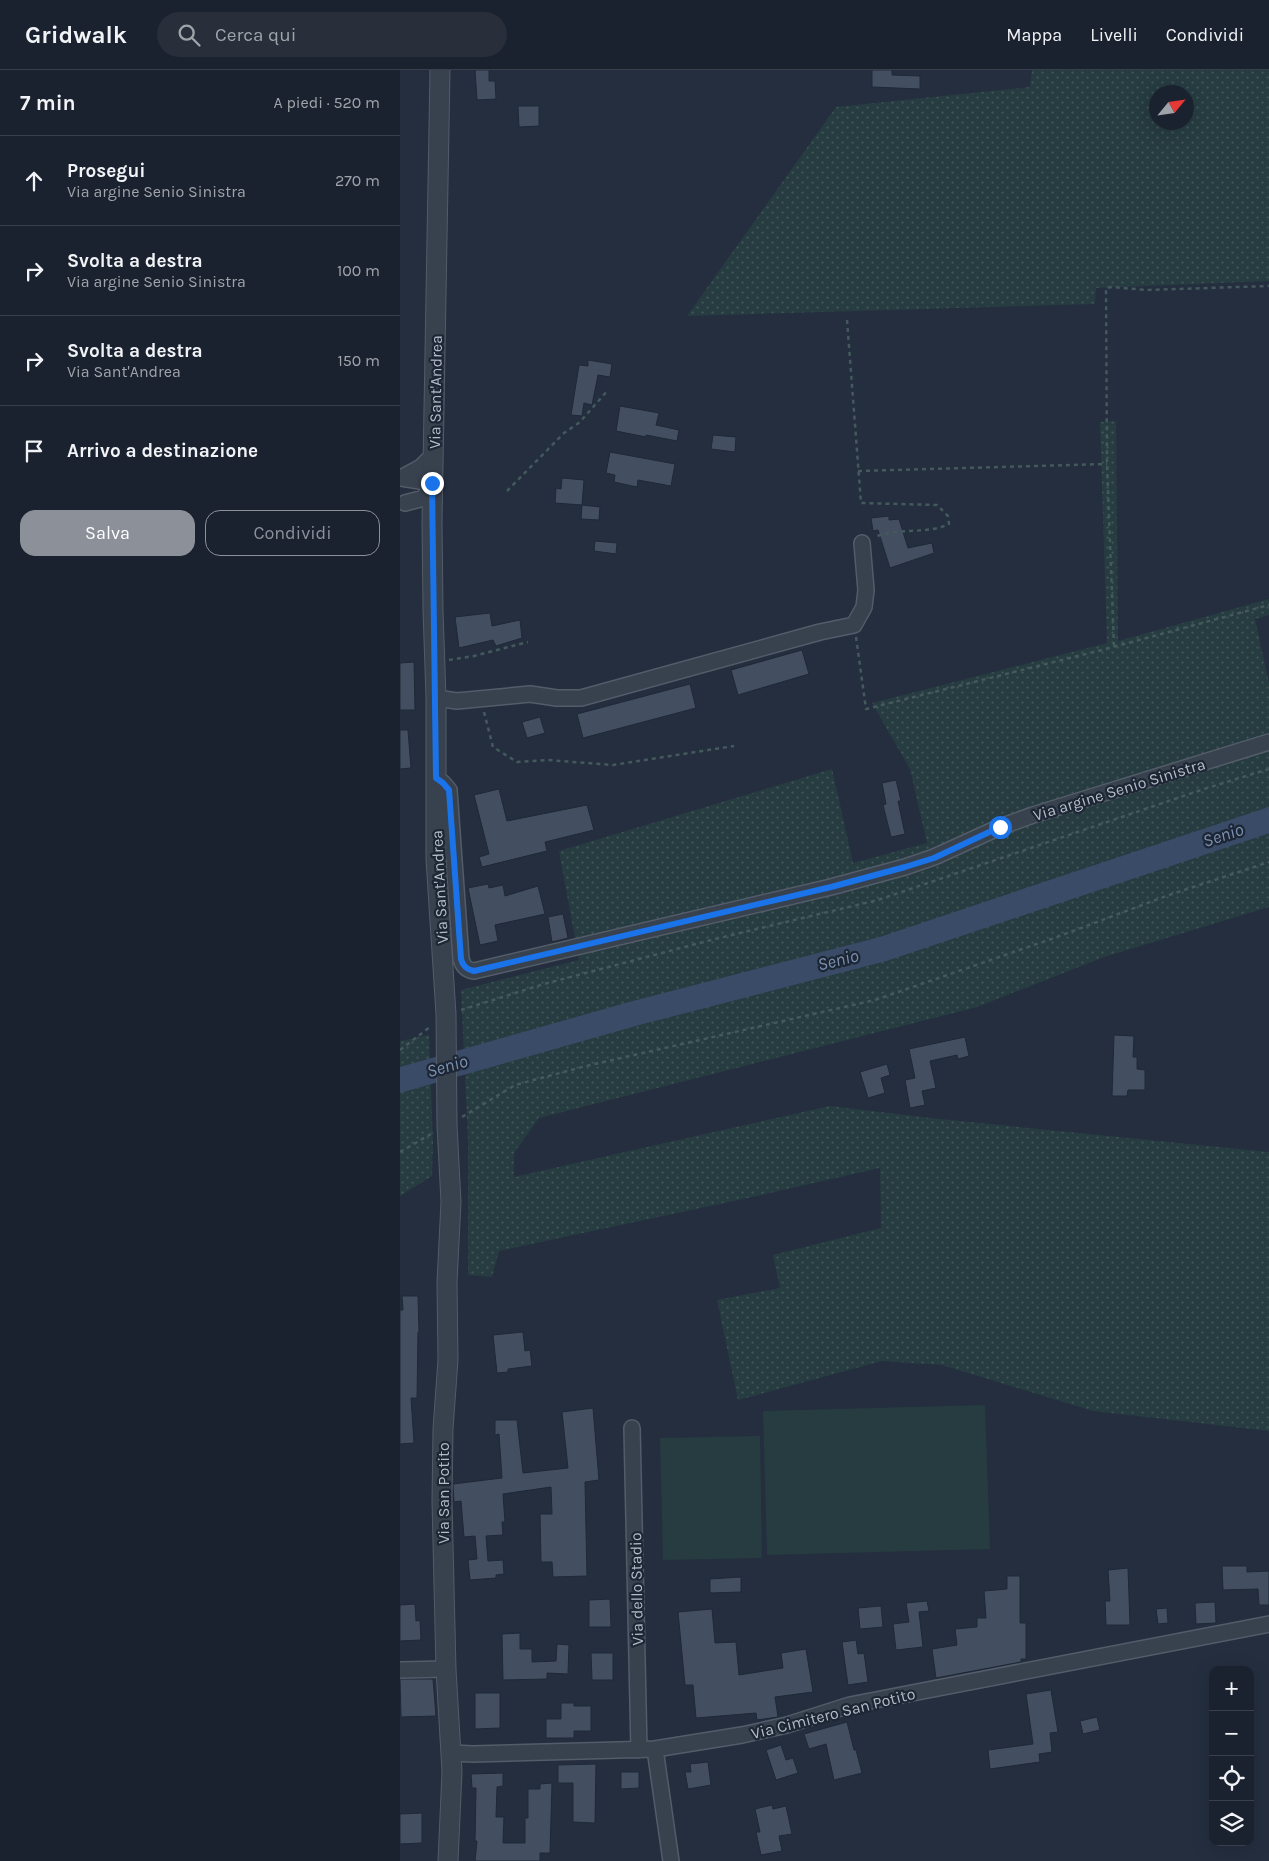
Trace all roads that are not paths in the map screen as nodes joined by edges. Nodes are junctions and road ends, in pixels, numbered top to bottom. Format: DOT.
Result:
graph roads {
  1 [pos="440,70"];
  2 [pos="434,454"];
  3 [pos="401,478"];
  4 [pos="432,483"];
  5 [pos="403,502"];
  6 [pos="432,522"];
  7 [pos="862,543"];
  8 [pos="436,698"];
  9 [pos="1269,742"];
  10 [pos="436,778"];
  11 [pos="446,1125"];
  12 [pos="632,1428"];
  13 [pos="1269,1624"];
  14 [pos="446,1669"];
  15 [pos="400,1670"];
  16 [pos="647,1749"];
  17 [pos="452,1754"];
  18 [pos="448,1861"];
  19 [pos="671,1861"];
  1 -- 2 [label="street, Via Sant'Andrea"];
  2 -- 3 [label="street"];
  2 -- 4 [label="street, Via Sant'Andrea"];
  3 -- 4 [label="street"];
  4 -- 5 [label="street"];
  4 -- 6 [label="street, Via Sant'Andrea"];
  5 -- 6 [label="street"];
  6 -- 8 [label="street, Via Sant'Andrea"];
  7 -- 8 [label="street"];
  8 -- 10 [label="street, Via Sant'Andrea"];
  9 -- 10 [label="street, Via argine Senio Sinistra"];
  10 -- 11 [label="street, Via Sant'Andrea"];
  11 -- 14 [label="street, Via San Potito"];
  12 -- 16 [label="street, Via dello Stadio"];
  13 -- 16 [label="street, Via Cimitero San Potito"];
  14 -- 15 [label="street"];
  14 -- 17 [label="street, Via San Potito"];
  16 -- 17 [label="street, Via Cimitero San Potito"];
  16 -- 19 [label="street, Via dello Stadio"];
  17 -- 18 [label="street, Via San Potito"];
}
